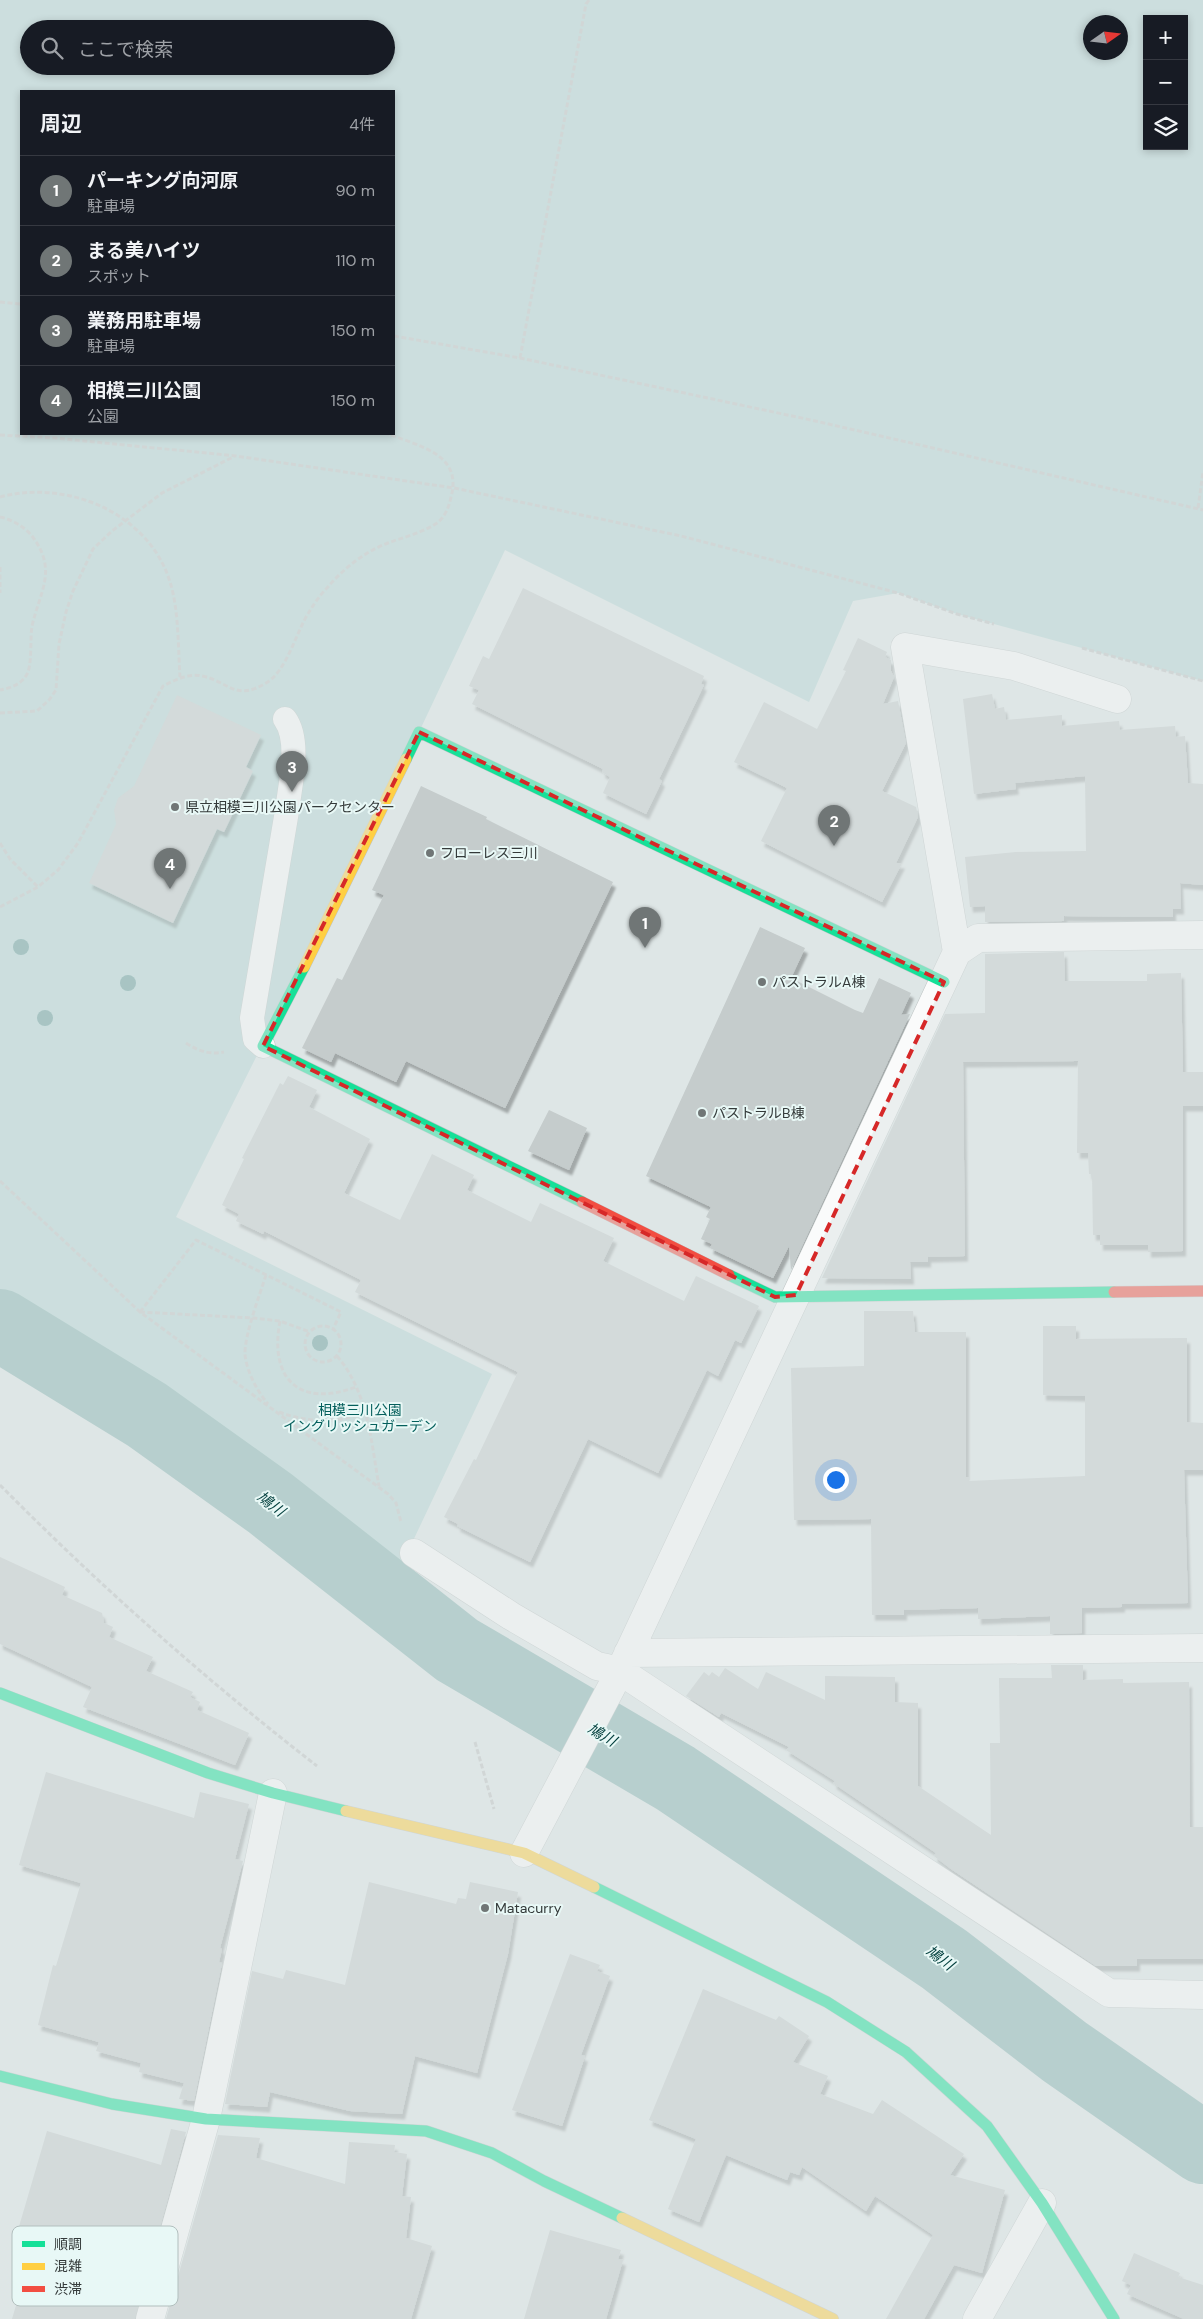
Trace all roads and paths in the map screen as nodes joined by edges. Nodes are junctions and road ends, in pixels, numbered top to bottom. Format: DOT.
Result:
graph roads {
  1 [pos="589,0"];
  2 [pos="0,302"];
  3 [pos="20,304"];
  4 [pos="395,336"];
  5 [pos="520,358"];
  6 [pos="0,435"];
  7 [pos="391,435"];
  8 [pos="236,456"];
  9 [pos="1203,472"];
  10 [pos="454,488"];
  11 [pos="0,498"];
  12 [pos="1198,508"];
  13 [pos="1203,510"];
  14 [pos="0,517"];
  15 [pos="126,520"];
  16 [pos="0,567"];
  17 [pos="0,593"];
  18 [pos="994,624"];
  19 [pos="1079,647"];
  20 [pos="180,677"];
  21 [pos="1203,681"];
  22 [pos="0,690"];
  23 [pos="1117,699"];
  24 [pos="0,713"];
  25 [pos="285,719"];
  26 [pos="0,843"];
  27 [pos="38,887"];
  28 [pos="0,907"];
  29 [pos="1203,935"];
  30 [pos="957,952"];
  31 [pos="944,982"];
  32 [pos="186,1043"];
  33 [pos="259,1043"];
  34 [pos="0,1181"];
  35 [pos="266,1275"];
  36 [pos="1203,1291"];
  37 [pos="796,1295"];
  38 [pos="140,1312"];
  39 [pos="254,1318"];
  40 [pos="280,1321"];
  41 [pos="333,1329"];
  42 [pos="310,1332"];
  43 [pos="336,1356"];
  44 [pos="356,1387"];
  45 [pos="273,1410"];
  46 [pos="366,1413"];
  47 [pos="0,1485"];
  48 [pos="379,1487"];
  49 [pos="414,1553"];
  50 [pos="1203,1648"];
  51 [pos="620,1670"];
  52 [pos="0,1693"];
  53 [pos="475,1742"];
  54 [pos="325,1772"];
  55 [pos="273,1793"];
  56 [pos="490,1796"];
  57 [pos="524,1853"];
  58 [pos="1203,1995"];
  59 [pos="0,2076"];
  60 [pos="206,2119"];
  61 [pos="1042,2203"];
  62 [pos="176,2226"];
  63 [pos="154,2306"];
  64 [pos="150,2319"];
  65 [pos="833,2319"];
  66 [pos="977,2319"];
  67 [pos="1114,2319"];
  1 -- 5 [label="path"];
  2 -- 3 [label="path"];
  4 -- 5 [label="path"];
  5 -- 12 [label="path"];
  6 -- 8 [label="path"];
  7 -- 10 [label="path"];
  8 -- 10 [label="path"];
  8 -- 15 [label="path"];
  9 -- 12 [label="path"];
  10 -- 18 [label="path"];
  10 -- 20 [label="path"];
  11 -- 15 [label="path"];
  12 -- 13 [label="path"];
  14 -- 22 [label="path"];
  15 -- 20 [label="path"];
  15 -- 24 [label="path"];
  16 -- 17 [label="path"];
  19 -- 21 [label="path"];
  20 -- 27 [label="path"];
  23 -- 30 [label="street"];
  25 -- 33 [label="lane"];
  26 -- 27 [label="path"];
  27 -- 28 [label="path"];
  29 -- 30 [label="street"];
  30 -- 31 [label="street"];
  31 -- 33 [label="street"];
  31 -- 37 [label="street"];
  32 -- 33 [label="path"];
  33 -- 37 [label="street"];
  34 -- 38 [label="path"];
  35 -- 38 [label="path"];
  35 -- 39 [label="path"];
  35 -- 41 [label="path"];
  36 -- 37 [label="street"];
  37 -- 51 [label="street"];
  38 -- 39 [label="path"];
  38 -- 45 [label="path"];
  39 -- 40 [label="path"];
  39 -- 45 [label="path"];
  40 -- 42 [label="path"];
  40 -- 44 [label="path"];
  41 -- 42 [label="path"];
  41 -- 43 [label="path"];
  42 -- 43 [label="path"];
  43 -- 44 [label="path"];
  44 -- 46 [label="path"];
  45 -- 46 [label="path"];
  45 -- 48 [label="path"];
  46 -- 48 [label="path"];
  47 -- 54 [label="path"];
  48 -- 49 [label="path"];
  49 -- 51 [label="street"];
  50 -- 51 [label="street"];
  51 -- 57 [label="street"];
  51 -- 58 [label="street"];
  52 -- 55 [label="street"];
  53 -- 56 [label="path"];
  55 -- 57 [label="street"];
  55 -- 60 [label="street"];
  57 -- 61 [label="street"];
  59 -- 60 [label="street"];
  60 -- 62 [label="street"];
  60 -- 65 [label="street"];
  61 -- 66 [label="street"];
  61 -- 67 [label="street"];
  63 -- 64 [label="street"];
}
